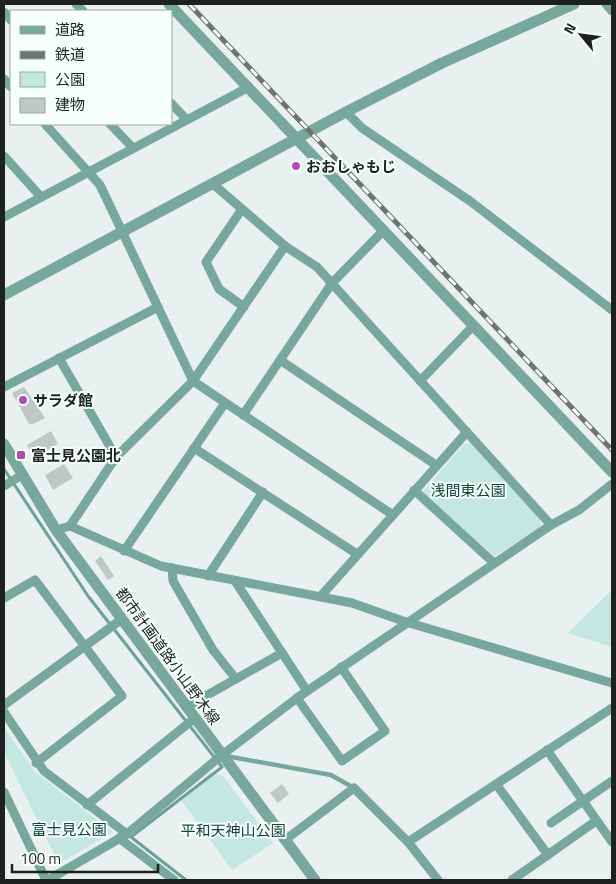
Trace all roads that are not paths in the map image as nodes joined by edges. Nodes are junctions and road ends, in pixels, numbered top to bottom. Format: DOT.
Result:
graph roads {
  1 [pos="169,4"];
  2 [pos="574,4"];
  3 [pos="606,4"];
  4 [pos="612,11"];
  5 [pos="249,87"];
  6 [pos="172,104"];
  7 [pos="346,112"];
  8 [pos="187,120"];
  9 [pos="46,125"];
  10 [pos="111,125"];
  11 [pos="296,137"];
  12 [pos="133,148"];
  13 [pos="4,156"];
  14 [pos="89,171"];
  15 [pos="213,184"];
  16 [pos="41,197"];
  17 [pos="242,209"];
  18 [pos="4,217"];
  19 [pos="123,230"];
  20 [pos="384,230"];
  21 [pos="285,246"];
  22 [pos="332,283"];
  23 [pos="4,295"];
  24 [pos="158,307"];
  25 [pos="244,307"];
  26 [pos="612,310"];
  27 [pos="474,325"];
  28 [pos="60,358"];
  29 [pos="280,360"];
  30 [pos="193,381"];
  31 [pos="420,381"];
  32 [pos="4,386"];
  33 [pos="225,403"];
  34 [pos="244,415"];
  35 [pos="467,432"];
  36 [pos="4,444"];
  37 [pos="194,448"];
  38 [pos="116,457"];
  39 [pos="436,465"];
  40 [pos="612,472"];
  41 [pos="22,475"];
  42 [pos="612,484"];
  43 [pos="4,486"];
  44 [pos="414,490"];
  45 [pos="263,492"];
  46 [pos="393,514"];
  47 [pos="551,525"];
  48 [pos="70,526"];
  49 [pos="56,530"];
  50 [pos="124,551"];
  51 [pos="357,554"];
  52 [pos="494,563"];
  53 [pos="172,568"];
  54 [pos="208,576"];
  55 [pos="235,581"];
  56 [pos="320,597"];
  57 [pos="4,598"];
  58 [pos="122,620"];
  59 [pos="406,622"];
  60 [pos="85,646"];
  61 [pos="282,653"];
  62 [pos="341,667"];
  63 [pos="236,679"];
  64 [pos="612,684"];
  65 [pos="307,691"];
  66 [pos="297,698"];
  67 [pos="4,705"];
  68 [pos="186,707"];
  69 [pos="612,708"];
  70 [pos="4,712"];
  71 [pos="195,718"];
  72 [pos="548,750"];
  73 [pos="222,755"];
  74 [pos="36,762"];
  75 [pos="612,782"];
  76 [pos="496,784"];
  77 [pos="354,788"];
  78 [pos="4,792"];
  79 [pos="582,801"];
  80 [pos="87,805"];
  81 [pos="596,822"];
  82 [pos="551,823"];
  83 [pos="123,836"];
  84 [pos="285,840"];
  85 [pos="408,842"];
  86 [pos="612,842"];
  87 [pos="548,855"];
  88 [pos="52,879"];
  89 [pos="174,880"];
  90 [pos="315,880"];
  91 [pos="438,880"];
  92 [pos="512,880"];
  1 -- 5 [label="street"];
  2 -- 7 [label="street"];
  3 -- 4 [label="street"];
  5 -- 8 [label="street"];
  5 -- 11 [label="street"];
  6 -- 8 [label="street"];
  7 -- 11 [label="street"];
  7 -- 26 [label="street"];
  8 -- 12 [label="street"];
  9 -- 14 [label="street"];
  10 -- 12 [label="street"];
  11 -- 15 [label="street"];
  11 -- 20 [label="street"];
  12 -- 14 [label="street"];
  13 -- 16 [label="street"];
  14 -- 16 [label="street"];
  14 -- 19 [label="street"];
  15 -- 17 [label="street"];
  15 -- 19 [label="street"];
  16 -- 18 [label="street"];
  17 -- 21 [label="street"];
  17 -- 25 [label="street"];
  19 -- 23 [label="street"];
  19 -- 24 [label="street"];
  20 -- 22 [label="street"];
  20 -- 27 [label="street"];
  21 -- 22 [label="street"];
  21 -- 25 [label="street"];
  22 -- 29 [label="street"];
  22 -- 31 [label="street"];
  24 -- 28 [label="street"];
  24 -- 30 [label="street"];
  25 -- 30 [label="street"];
  27 -- 31 [label="street"];
  27 -- 40 [label="street"];
  28 -- 32 [label="street"];
  28 -- 38 [label="street"];
  29 -- 34 [label="street"];
  29 -- 39 [label="street"];
  30 -- 33 [label="street"];
  30 -- 38 [label="street"];
  31 -- 35 [label="street"];
  33 -- 34 [label="street"];
  33 -- 37 [label="street"];
  34 -- 46 [label="street"];
  35 -- 39 [label="street"];
  35 -- 47 [label="street"];
  36 -- 41 [label="street, 都市計画道路小山野木線"];
  37 -- 45 [label="street"];
  37 -- 50 [label="street"];
  38 -- 48 [label="street"];
  39 -- 44 [label="street"];
  41 -- 43 [label="street"];
  41 -- 49 [label="street, 都市計画道路小山野木線"];
  42 -- 47 [label="street"];
  44 -- 46 [label="street"];
  44 -- 52 [label="street"];
  45 -- 51 [label="street"];
  45 -- 54 [label="street"];
  46 -- 51 [label="street"];
  47 -- 52 [label="street"];
  48 -- 49 [label="street"];
  48 -- 50 [label="street"];
  49 -- 58 [label="street, 都市計画道路小山野木線"];
  50 -- 53 [label="street"];
  51 -- 56 [label="street"];
  52 -- 59 [label="street"];
  53 -- 54 [label="street"];
  53 -- 63 [label="street"];
  54 -- 55 [label="street"];
  55 -- 56 [label="street"];
  55 -- 61 [label="street"];
  56 -- 59 [label="street"];
  57 -- 60 [label="street"];
  58 -- 60 [label="street"];
  58 -- 68 [label="street, 都市計画道路小山野木線"];
  59 -- 62 [label="street"];
  59 -- 64 [label="street"];
  60 -- 67 [label="street"];
  60 -- 74 [label="street"];
  61 -- 63 [label="street"];
  61 -- 65 [label="street"];
  62 -- 65 [label="street"];
  62 -- 66 [label="street"];
  63 -- 68 [label="street"];
  65 -- 66 [label="street"];
  66 -- 73 [label="street"];
  68 -- 71 [label="street, 都市計画道路小山野木線"];
  69 -- 72 [label="street"];
  70 -- 74 [label="street"];
  71 -- 73 [label="street, 都市計画道路小山野木線"];
  71 -- 80 [label="street"];
  72 -- 76 [label="street"];
  72 -- 79 [label="street"];
  73 -- 77 [label="lane"];
  73 -- 83 [label="street"];
  73 -- 84 [label="street, 都市計画道路小山野木線"];
  74 -- 80 [label="street"];
  75 -- 79 [label="street"];
  76 -- 85 [label="street"];
  76 -- 87 [label="street"];
  77 -- 84 [label="street"];
  77 -- 85 [label="street"];
  78 -- 88 [label="street"];
  79 -- 81 [label="street"];
  79 -- 82 [label="street"];
  80 -- 83 [label="street"];
  81 -- 86 [label="street"];
  81 -- 87 [label="street"];
  83 -- 88 [label="street"];
  83 -- 89 [label="street"];
  84 -- 90 [label="street, 都市計画道路小山野木線"];
  85 -- 91 [label="street"];
  87 -- 92 [label="street"];
}
